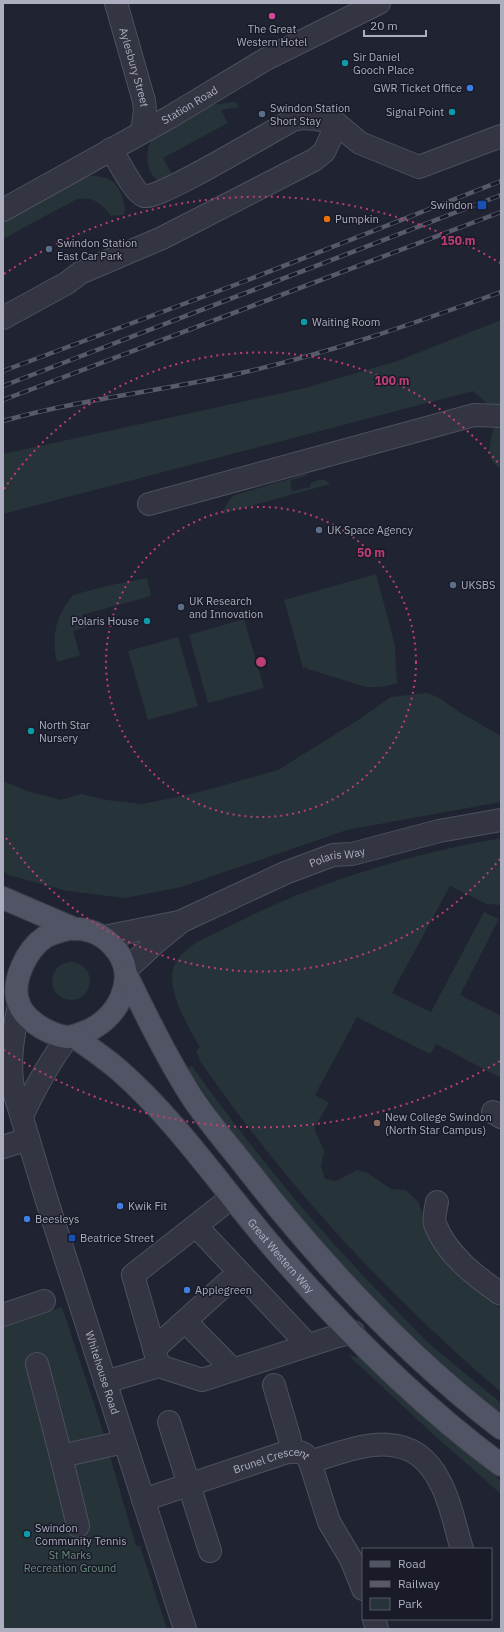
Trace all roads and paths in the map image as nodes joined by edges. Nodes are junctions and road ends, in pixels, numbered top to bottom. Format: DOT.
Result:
graph roads {
  1 [pos="116,3"];
  2 [pos="373,4"];
  3 [pos="337,124"];
  4 [pos="142,132"];
  5 [pos="501,136"];
  6 [pos="111,149"];
  7 [pos="3,210"];
  8 [pos="3,318"];
  9 [pos="501,416"];
  10 [pos="149,504"];
  11 [pos="501,820"];
  12 [pos="3,898"];
  13 [pos="182,921"];
  14 [pos="75,929"];
  15 [pos="104,936"];
  16 [pos="126,973"];
  17 [pos="13,994"];
  18 [pos="71,1036"];
  19 [pos="22,1116"];
  20 [pos="28,1139"];
  21 [pos="3,1147"];
  22 [pos="231,1198"];
  23 [pos="437,1202"];
  24 [pos="196,1226"];
  25 [pos="238,1272"];
  26 [pos="501,1294"];
  27 [pos="44,1301"];
  28 [pos="3,1315"];
  29 [pos="185,1321"];
  30 [pos="353,1332"];
  31 [pos="314,1343"];
  32 [pos="156,1358"];
  33 [pos="37,1364"];
  34 [pos="233,1370"];
  35 [pos="105,1382"];
  36 [pos="274,1385"];
  37 [pos="169,1422"];
  38 [pos="501,1428"];
  39 [pos="124,1442"];
  40 [pos="291,1452"];
  41 [pos="61,1456"];
  42 [pos="310,1462"];
  43 [pos="501,1465"];
  44 [pos="189,1484"];
  45 [pos="143,1500"];
  46 [pos="78,1526"];
  47 [pos="462,1548"];
  48 [pos="210,1551"];
  49 [pos="362,1586"];
  50 [pos="185,1629"];
  1 -- 4 [label="street, Aylesbury Street"];
  2 -- 4 [label="street, Station Road"];
  3 -- 5 [label="street"];
  3 -- 6 [label="street"];
  3 -- 8 [label="street"];
  4 -- 6 [label="street, Station Road"];
  6 -- 7 [label="street, Station Road"];
  9 -- 10 [label="street"];
  11 -- 13 [label="street, Polaris Way"];
  12 -- 14 [label="main road"];
  13 -- 15 [label="street, Polaris Way"];
  13 -- 16 [label="street, Polaris Way"];
  14 -- 15 [label="main road"];
  14 -- 17 [label="main road"];
  15 -- 16 [label="main road"];
  16 -- 18 [label="main road"];
  16 -- 38 [label="main road"];
  17 -- 18 [label="main road"];
  17 -- 19 [label="street, Whitehouse Road"];
  18 -- 19 [label="street"];
  18 -- 22 [label="main road, Great Western Way"];
  19 -- 20 [label="street, Whitehouse Road"];
  20 -- 21 [label="street"];
  20 -- 35 [label="street, Whitehouse Road"];
  22 -- 24 [label="street"];
  22 -- 30 [label="main road, Great Western Way"];
  23 -- 26 [label="street"];
  24 -- 25 [label="street"];
  24 -- 32 [label="street"];
  25 -- 29 [label="street"];
  25 -- 31 [label="street"];
  27 -- 28 [label="street"];
  29 -- 32 [label="street"];
  29 -- 34 [label="street"];
  30 -- 31 [label="street"];
  30 -- 43 [label="main road, Great Western Way"];
  31 -- 34 [label="street"];
  32 -- 34 [label="street"];
  32 -- 35 [label="street"];
  33 -- 41 [label="street"];
  35 -- 39 [label="street, Whitehouse Road"];
  36 -- 40 [label="street"];
  37 -- 44 [label="street"];
  39 -- 41 [label="street"];
  39 -- 45 [label="street, Whitehouse Road"];
  40 -- 42 [label="street, Brunel Crescent"];
  40 -- 44 [label="street, Brunel Crescent"];
  41 -- 46 [label="street"];
  42 -- 47 [label="street"];
  42 -- 49 [label="street, Brunel Crescent"];
  44 -- 45 [label="street, Brunel Crescent"];
  44 -- 48 [label="street"];
  45 -- 50 [label="street, Whitehouse Road"];
}
